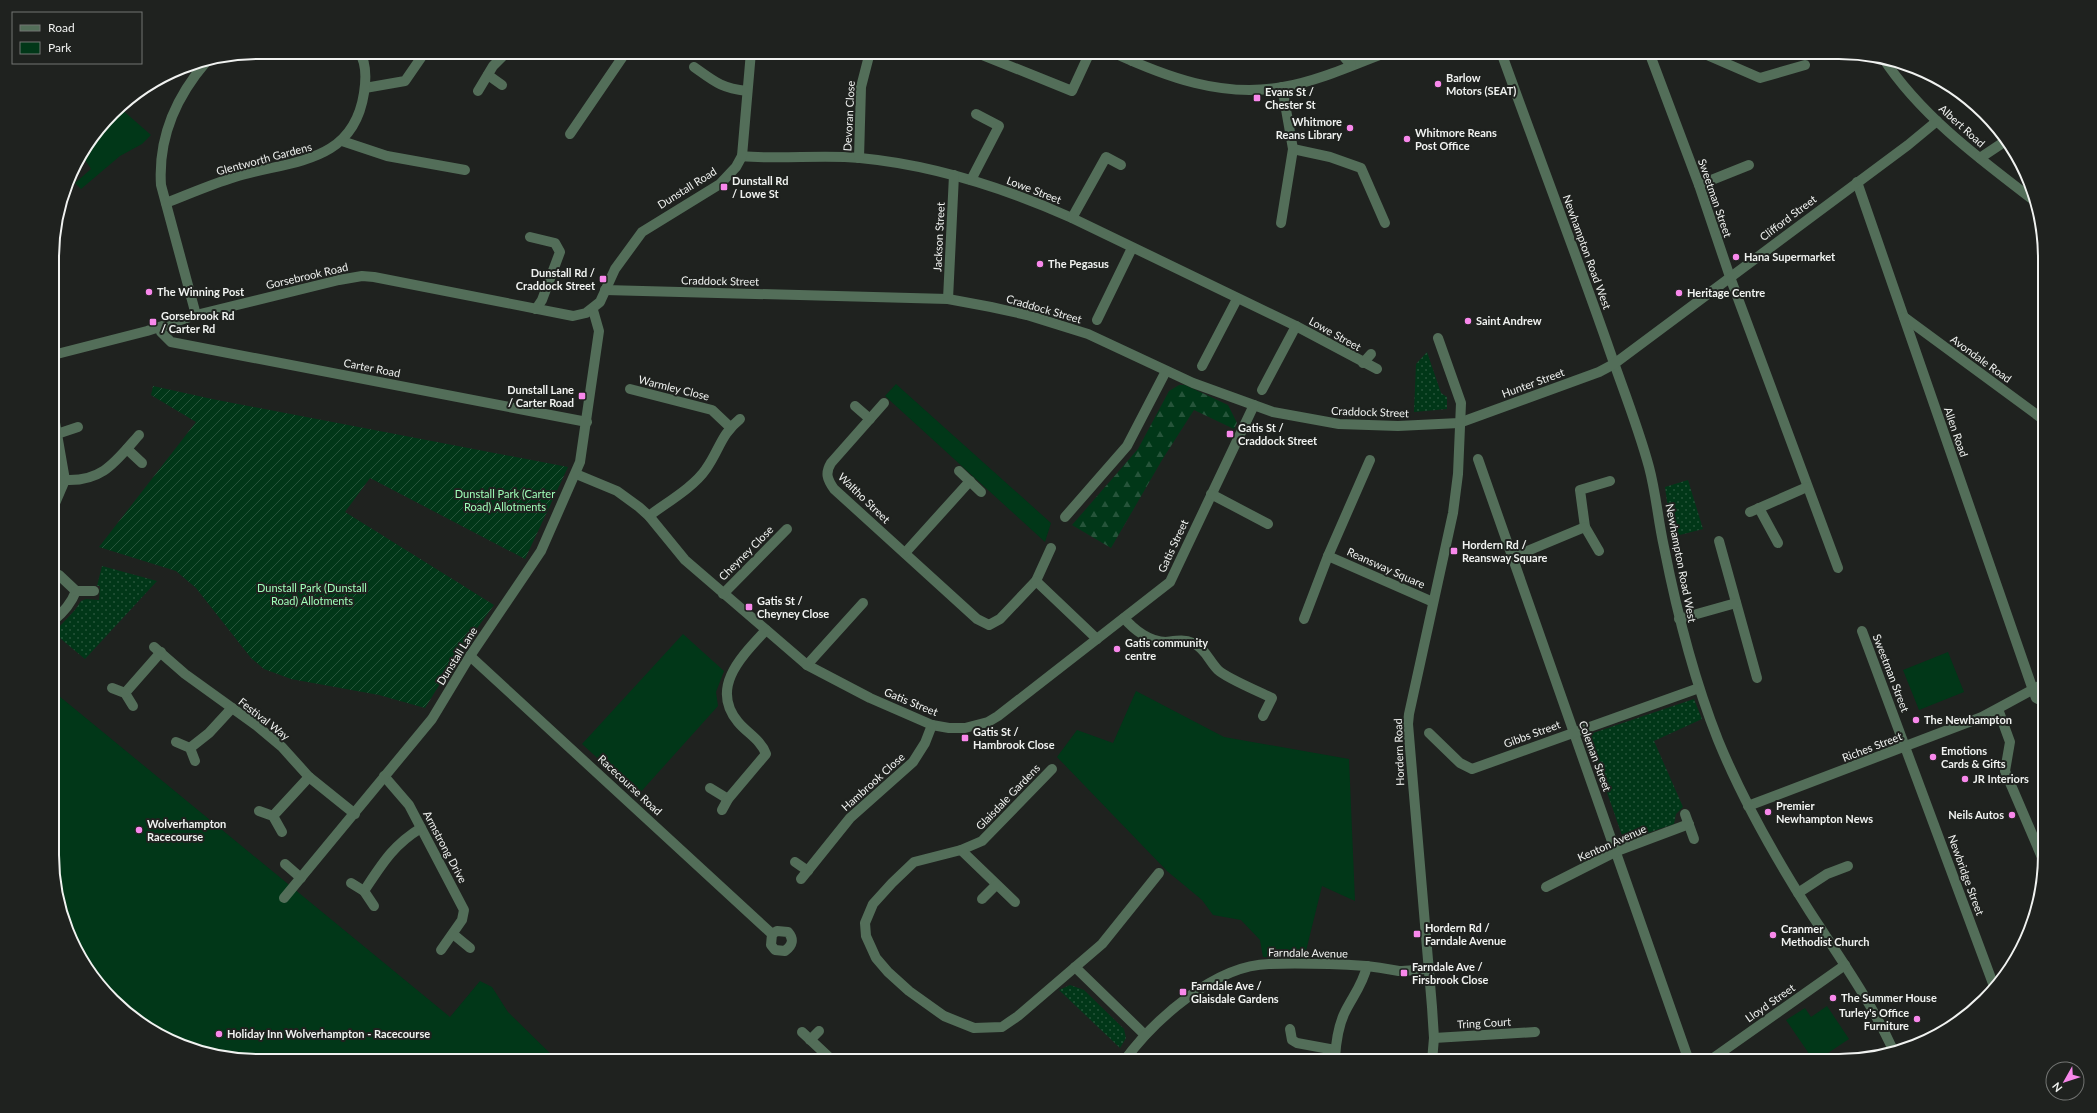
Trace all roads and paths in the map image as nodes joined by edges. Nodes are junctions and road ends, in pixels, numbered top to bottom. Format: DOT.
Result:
graph roads {
  1 [pos="362,59"];
  2 [pos="420,59"];
  3 [pos="500,59"];
  4 [pos="621,59"];
  5 [pos="750,59"];
  6 [pos="868,59"];
  7 [pos="992,59"];
  8 [pos="1087,59"];
  9 [pos="1140,59"];
  10 [pos="1346,59"];
  11 [pos="1368,59"];
  12 [pos="1504,59"];
  13 [pos="1652,59"];
  14 [pos="1716,59"];
  15 [pos="1351,65"];
  16 [pos="1805,65"];
  17 [pos="1889,66"];
  18 [pos="694,67"];
  19 [pos="201,68"];
  20 [pos="488,76"];
  21 [pos="502,85"];
  22 [pos="365,88"];
  23 [pos="1282,88"];
  24 [pos="478,91"];
  25 [pos="747,91"];
  26 [pos="976,114"];
  27 [pos="1937,121"];
  28 [pos="570,134"];
  29 [pos="342,141"];
  30 [pos="2002,144"];
  31 [pos="1293,149"];
  32 [pos="742,156"];
  33 [pos="859,158"];
  34 [pos="1980,158"];
  35 [pos="1121,165"];
  36 [pos="1749,165"];
  37 [pos="465,170"];
  38 [pos="954,176"];
  39 [pos="971,180"];
  40 [pos="1857,182"];
  41 [pos="1699,185"];
  42 [pos="2027,195"];
  43 [pos="166,203"];
  44 [pos="1072,218"];
  45 [pos="1281,223"];
  46 [pos="1384,223"];
  47 [pos="530,237"];
  48 [pos="1132,248"];
  49 [pos="1730,277"];
  50 [pos="605,290"];
  51 [pos="948,299"];
  52 [pos="1237,299"];
  53 [pos="536,309"];
  54 [pos="593,310"];
  55 [pos="196,315"];
  56 [pos="1904,317"];
  57 [pos="1097,320"];
  58 [pos="1296,326"];
  59 [pos="159,327"];
  60 [pos="1438,338"];
  61 [pos="59,353"];
  62 [pos="1372,354"];
  63 [pos="1363,363"];
  64 [pos="1614,364"];
  65 [pos="1202,366"];
  66 [pos="1377,369"];
  67 [pos="1166,371"];
  68 [pos="630,389"];
  69 [pos="1262,390"];
  70 [pos="884,403"];
  71 [pos="1254,405"];
  72 [pos="855,406"];
  73 [pos="2038,416"];
  74 [pos="740,419"];
  75 [pos="870,419"];
  76 [pos="587,422"];
  77 [pos="1459,423"];
  78 [pos="78,427"];
  79 [pos="730,427"];
  80 [pos="59,433"];
  81 [pos="139,435"];
  82 [pos="59,446"];
  83 [pos="127,449"];
  84 [pos="1478,459"];
  85 [pos="1370,460"];
  86 [pos="142,463"];
  87 [pos="959,471"];
  88 [pos="576,474"];
  89 [pos="65,480"];
  90 [pos="970,481"];
  91 [pos="1610,481"];
  92 [pos="1807,487"];
  93 [pos="981,492"];
  94 [pos="59,494"];
  95 [pos="1211,494"];
  96 [pos="648,516"];
  97 [pos="1065,518"];
  98 [pos="1268,524"];
  99 [pos="1584,527"];
  100 [pos="787,530"];
  101 [pos="1719,541"];
  102 [pos="1778,544"];
  103 [pos="1051,548"];
  104 [pos="1599,551"];
  105 [pos="904,553"];
  106 [pos="1328,556"];
  107 [pos="1513,557"];
  108 [pos="1838,568"];
  109 [pos="59,575"];
  110 [pos="1036,581"];
  111 [pos="94,591"];
  112 [pos="76,592"];
  113 [pos="723,594"];
  114 [pos="1433,602"];
  115 [pos="863,603"];
  116 [pos="1736,603"];
  117 [pos="59,616"];
  118 [pos="1124,618"];
  119 [pos="1679,619"];
  120 [pos="1304,620"];
  121 [pos="766,630"];
  122 [pos="1862,631"];
  123 [pos="1097,639"];
  124 [pos="470,656"];
  125 [pos="807,664"];
  126 [pos="1757,678"];
  127 [pos="2038,687"];
  128 [pos="112,688"];
  129 [pos="1699,688"];
  130 [pos="2033,690"];
  131 [pos="125,693"];
  132 [pos="2038,699"];
  133 [pos="133,706"];
  134 [pos="232,708"];
  135 [pos="1998,709"];
  136 [pos="1263,716"];
  137 [pos="932,725"];
  138 [pos="1574,732"];
  139 [pos="1429,733"];
  140 [pos="176,742"];
  141 [pos="1905,746"];
  142 [pos="190,748"];
  143 [pos="195,761"];
  144 [pos="1052,769"];
  145 [pos="384,776"];
  146 [pos="310,777"];
  147 [pos="710,788"];
  148 [pos="728,798"];
  149 [pos="1748,806"];
  150 [pos="722,810"];
  151 [pos="259,811"];
  152 [pos="355,814"];
  153 [pos="273,816"];
  154 [pos="421,828"];
  155 [pos="282,832"];
  156 [pos="1694,839"];
  157 [pos="2038,848"];
  158 [pos="961,850"];
  159 [pos="1617,851"];
  160 [pos="795,862"];
  161 [pos="285,864"];
  162 [pos="1848,866"];
  163 [pos="1159,873"];
  164 [pos="301,878"];
  165 [pos="351,883"];
  166 [pos="996,885"];
  167 [pos="1546,887"];
  168 [pos="364,891"];
  169 [pos="1798,893"];
  170 [pos="284,898"];
  171 [pos="982,900"];
  172 [pos="1015,902"];
  173 [pos="374,906"];
  174 [pos="453,934"];
  175 [pos="772,934"];
  176 [pos="470,948"];
  177 [pos="441,950"];
  178 [pos="1845,965"];
  179 [pos="1367,966"];
  180 [pos="1075,967"];
  181 [pos="1429,969"];
  182 [pos="1992,982"];
  183 [pos="1290,1029"];
  184 [pos="819,1031"];
  185 [pos="802,1032"];
  186 [pos="1535,1032"];
  187 [pos="1145,1035"];
  188 [pos="1434,1038"];
  189 [pos="810,1040"];
  190 [pos="1891,1047"];
  191 [pos="825,1054"];
  192 [pos="1130,1054"];
  193 [pos="1433,1054"];
  194 [pos="1687,1054"];
  195 [pos="1719,1054"];
  1 -- 22 [label="street, Glentworth Gardens"];
  2 -- 22 [label="street"];
  3 -- 20 [label="street"];
  4 -- 28 [label="street"];
  5 -- 25 [label="street, Dunstall Road"];
  6 -- 33 [label="street, Devoran Close"];
  7 -- 8 [label="street"];
  9 -- 23 [label="street"];
  10 -- 15 [label="street"];
  11 -- 15 [label="street"];
  12 -- 64 [label="street, Newhampton Road West"];
  13 -- 41 [label="street, Sweetman Street"];
  14 -- 16 [label="street"];
  15 -- 23 [label="street"];
  17 -- 27 [label="street, Albert Road"];
  18 -- 25 [label="street"];
  19 -- 43 [label="street"];
  20 -- 21 [label="street"];
  20 -- 24 [label="street"];
  22 -- 29 [label="street, Glentworth Gardens"];
  23 -- 31 [label="street"];
  25 -- 32 [label="street, Dunstall Road"];
  26 -- 39 [label="street"];
  27 -- 34 [label="street, Albert Road"];
  27 -- 40 [label="street, Clifford Street"];
  29 -- 37 [label="street"];
  29 -- 43 [label="street, Glentworth Gardens"];
  30 -- 34 [label="street"];
  31 -- 45 [label="street"];
  31 -- 46 [label="street"];
  32 -- 33 [label="street, Lowe Street"];
  32 -- 50 [label="street, Dunstall Road"];
  33 -- 38 [label="street, Lowe Street"];
  34 -- 42 [label="street, Albert Road"];
  35 -- 44 [label="street"];
  36 -- 41 [label="street"];
  38 -- 39 [label="street, Lowe Street"];
  38 -- 51 [label="street, Jackson Street"];
  39 -- 44 [label="street, Lowe Street"];
  40 -- 49 [label="street, Clifford Street"];
  40 -- 56 [label="street, Allen Road"];
  41 -- 49 [label="street, Sweetman Street"];
  43 -- 55 [label="street"];
  44 -- 48 [label="street, Lowe Street"];
  47 -- 53 [label="street"];
  48 -- 52 [label="street, Lowe Street"];
  48 -- 57 [label="street"];
  49 -- 64 [label="street, Clifford Street"];
  49 -- 92 [label="street, Sweetman Street"];
  50 -- 51 [label="street, Craddock Street"];
  50 -- 54 [label="street"];
  51 -- 67 [label="street, Craddock Street"];
  52 -- 58 [label="street, Lowe Street"];
  52 -- 65 [label="street"];
  53 -- 54 [label="street, Gorsebrook Road"];
  53 -- 55 [label="street, Gorsebrook Road"];
  54 -- 76 [label="street"];
  55 -- 59 [label="street, Gorsebrook Road"];
  56 -- 73 [label="street, Avondale Road"];
  56 -- 130 [label="street, Allen Road"];
  58 -- 63 [label="street, Lowe Street"];
  58 -- 69 [label="street, Lowe Street"];
  59 -- 61 [label="street, Gorsebrook Road"];
  59 -- 76 [label="street, Carter Road"];
  60 -- 77 [label="street, Hordern Road"];
  62 -- 63 [label="street, Lowe Street"];
  63 -- 66 [label="street, Lowe Street"];
  64 -- 77 [label="street, Hunter Street"];
  64 -- 119 [label="street, Newhampton Road West"];
  67 -- 71 [label="street, Craddock Street"];
  67 -- 97 [label="street"];
  68 -- 79 [label="street, Warmley Close"];
  70 -- 75 [label="street, Waltho Street"];
  71 -- 77 [label="street, Craddock Street"];
  71 -- 95 [label="street, Gatis Street"];
  72 -- 75 [label="street"];
  74 -- 79 [label="street"];
  75 -- 105 [label="street, Waltho Street"];
  76 -- 88 [label="street, Dunstall Lane"];
  77 -- 114 [label="street, Hordern Road"];
  78 -- 80 [label="street"];
  79 -- 96 [label="street"];
  81 -- 83 [label="street"];
  82 -- 89 [label="street"];
  83 -- 86 [label="street"];
  83 -- 89 [label="street"];
  84 -- 107 [label="street, Coleman Street"];
  85 -- 106 [label="street, Reansway Square"];
  87 -- 90 [label="street"];
  88 -- 96 [label="street, Gatis Street"];
  88 -- 124 [label="street, Dunstall Lane"];
  89 -- 94 [label="street"];
  90 -- 93 [label="street"];
  90 -- 105 [label="street"];
  91 -- 99 [label="street"];
  92 -- 102 [label="street"];
  92 -- 108 [label="street, Sweetman Street"];
  95 -- 98 [label="street"];
  95 -- 118 [label="street, Gatis Street"];
  96 -- 113 [label="street, Gatis Street"];
  99 -- 104 [label="street"];
  99 -- 107 [label="street"];
  100 -- 113 [label="street, Cheyney Close"];
  101 -- 116 [label="street"];
  103 -- 110 [label="street, Waltho Street"];
  105 -- 110 [label="street, Waltho Street"];
  106 -- 114 [label="street, Reansway Square"];
  106 -- 120 [label="street, Reansway Square"];
  107 -- 138 [label="street, Coleman Street"];
  109 -- 112 [label="street"];
  110 -- 123 [label="street"];
  111 -- 112 [label="street"];
  112 -- 117 [label="street"];
  113 -- 121 [label="street, Gatis Street"];
  114 -- 181 [label="street, Hordern Road"];
  115 -- 125 [label="street"];
  116 -- 119 [label="street"];
  116 -- 126 [label="street"];
  118 -- 123 [label="street, Gatis Street"];
  118 -- 136 [label="street"];
  119 -- 129 [label="street, Newhampton Road West"];
  121 -- 125 [label="street, Gatis Street"];
  121 -- 148 [label="street"];
  122 -- 141 [label="street, Sweetman Street"];
  123 -- 137 [label="street, Gatis Street"];
  124 -- 145 [label="street, Dunstall Lane"];
  124 -- 175 [label="street, Racecourse Road"];
  125 -- 137 [label="street, Gatis Street"];
  127 -- 130 [label="street, Riches Street"];
  128 -- 131 [label="street"];
  129 -- 138 [label="street, Gibbs Street"];
  129 -- 149 [label="street, Newhampton Road West"];
  130 -- 132 [label="street"];
  130 -- 135 [label="street, Riches Street"];
  131 -- 133 [label="street"];
  131 -- 134 [label="street, Festival Way"];
  134 -- 142 [label="street"];
  134 -- 146 [label="street, Festival Way"];
  135 -- 141 [label="street, Riches Street"];
  135 -- 157 [label="street"];
  137 -- 160 [label="street, Hambrook Close"];
  138 -- 139 [label="street, Gibbs Street"];
  138 -- 159 [label="street, Coleman Street"];
  140 -- 142 [label="street"];
  141 -- 149 [label="street, Riches Street"];
  141 -- 182 [label="street, Newbridge Street"];
  142 -- 143 [label="street"];
  144 -- 158 [label="street, Glaisdale Gardens"];
  145 -- 152 [label="street, Dunstall Lane"];
  145 -- 154 [label="street, Armstrong Drive"];
  146 -- 152 [label="street, Festival Way"];
  146 -- 153 [label="street"];
  147 -- 148 [label="street"];
  148 -- 150 [label="street"];
  149 -- 169 [label="street, Newhampton Road West"];
  151 -- 153 [label="street"];
  152 -- 164 [label="street, Dunstall Lane"];
  153 -- 155 [label="street"];
  154 -- 168 [label="street"];
  154 -- 174 [label="street, Armstrong Drive"];
  156 -- 159 [label="street, Kenton Avenue"];
  158 -- 166 [label="street"];
  158 -- 180 [label="street, Glaisdale Gardens"];
  159 -- 167 [label="street, Kenton Avenue"];
  159 -- 194 [label="street, Coleman Street"];
  161 -- 164 [label="street"];
  162 -- 169 [label="street"];
  163 -- 180 [label="street, Glaisdale Gardens"];
  164 -- 170 [label="street, Dunstall Lane"];
  165 -- 168 [label="street"];
  166 -- 171 [label="street"];
  166 -- 172 [label="street"];
  168 -- 173 [label="street"];
  169 -- 178 [label="street, Newhampton Road West"];
  174 -- 176 [label="street"];
  174 -- 177 [label="street, Armstrong Drive"];
  178 -- 190 [label="street, Newhampton Road West"];
  178 -- 195 [label="street, Lloyd Street"];
  179 -- 181 [label="street, Farndale Avenue"];
  179 -- 183 [label="street"];
  179 -- 187 [label="street, Farndale Avenue"];
  180 -- 187 [label="street"];
  181 -- 188 [label="street, Hordern Road"];
  184 -- 189 [label="street"];
  185 -- 189 [label="street"];
  186 -- 188 [label="street, Tring Court"];
  187 -- 192 [label="street, Farndale Avenue"];
  188 -- 193 [label="street, Hordern Road"];
  189 -- 191 [label="street"];
}
